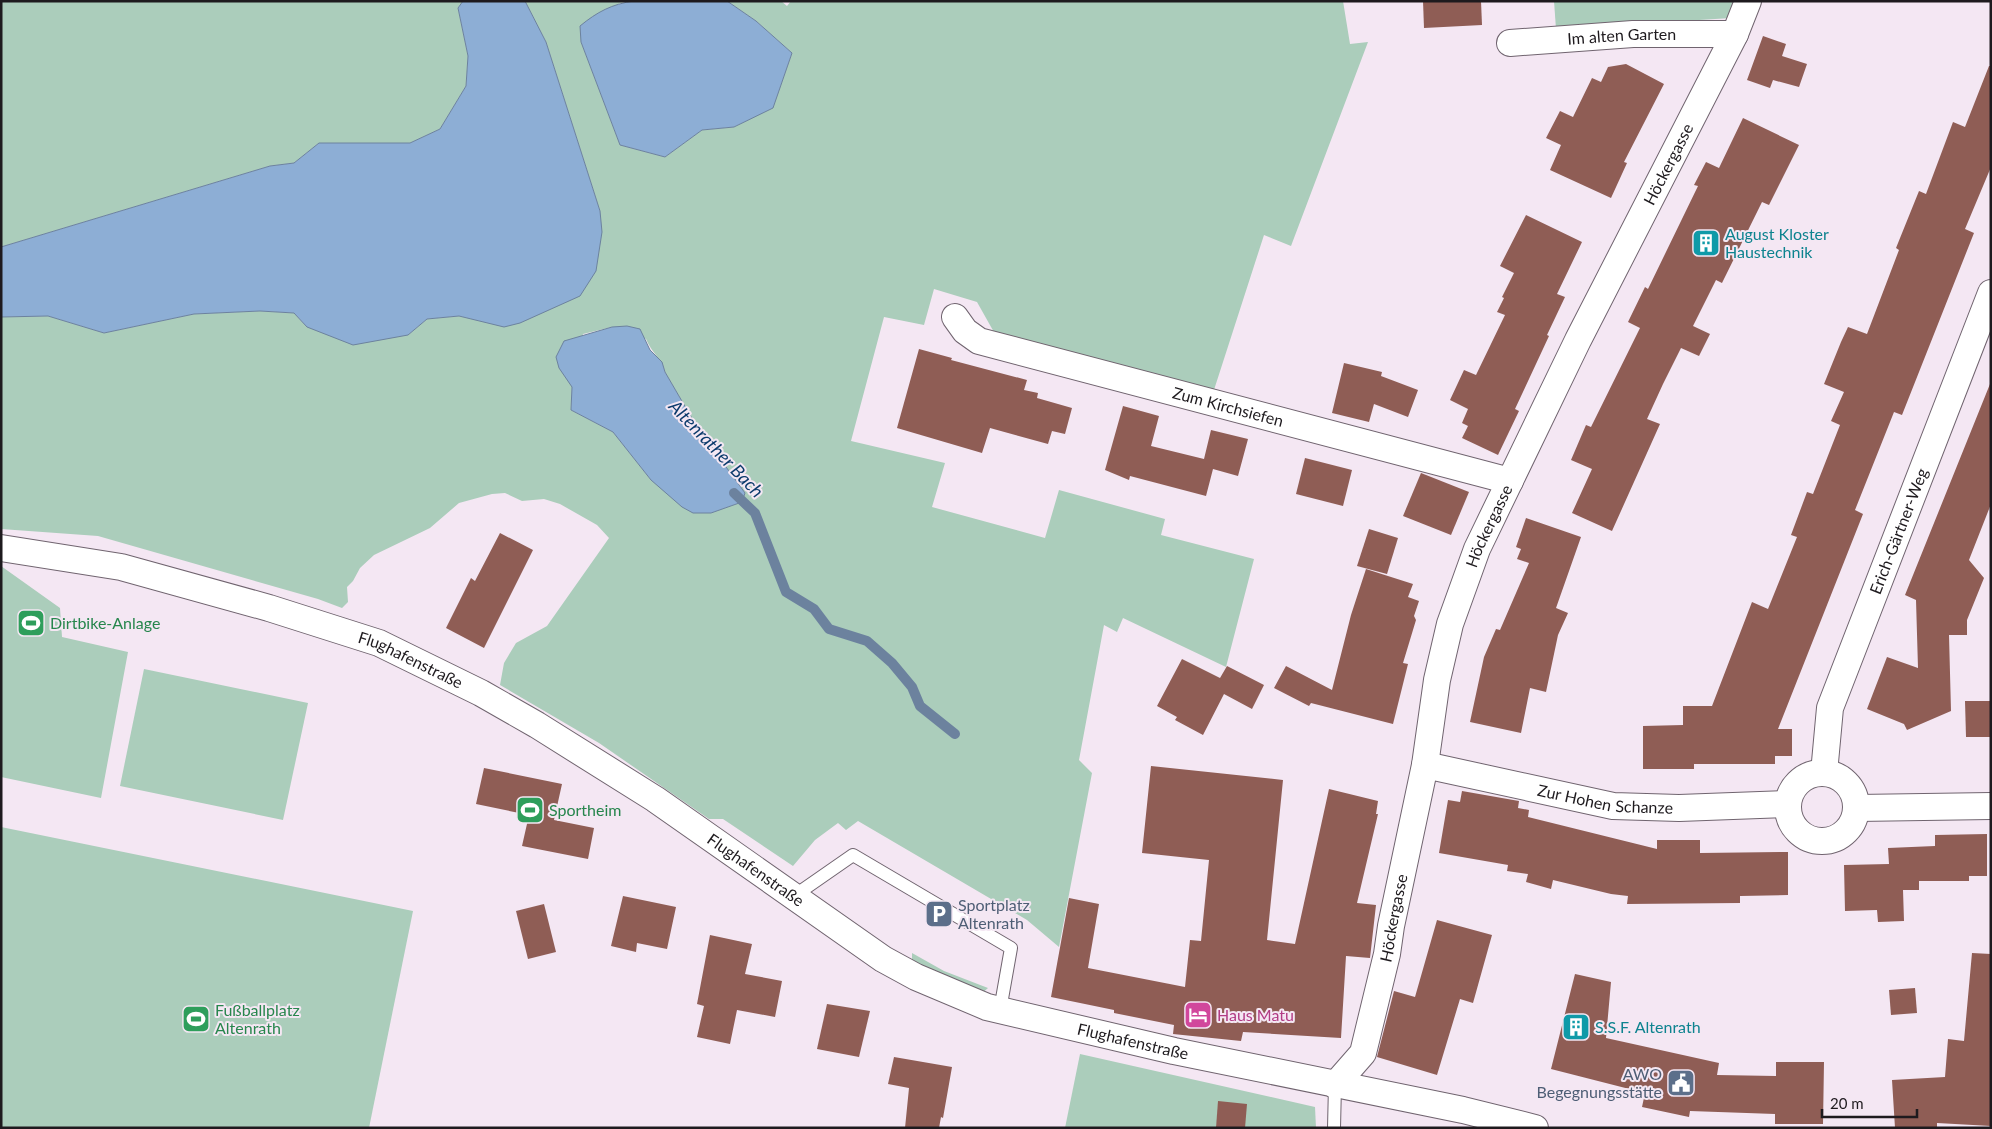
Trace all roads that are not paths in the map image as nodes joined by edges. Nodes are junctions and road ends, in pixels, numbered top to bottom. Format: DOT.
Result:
graph roads {
  1 [pos="1748,1"];
  2 [pos="1735,34"];
  3 [pos="1510,43"];
  4 [pos="1991,294"];
  5 [pos="955,318"];
  6 [pos="1510,481"];
  7 [pos="1,548"];
  8 [pos="1425,765"];
  9 [pos="1824,773"];
  10 [pos="1788,804"];
  11 [pos="1991,806"];
  12 [pos="1857,808"];
  13 [pos="794,896"];
  14 [pos="1000,1010"];
  15 [pos="1335,1085"];
  16 [pos="1334,1128"];
  17 [pos="1535,1128"];
  1 -- 2 [label="street, Höckergasse"];
  2 -- 3 [label="street, Im alten Garten"];
  2 -- 6 [label="street, Höckergasse"];
  4 -- 9 [label="street, Erich-Gärtner-Weg"];
  5 -- 6 [label="street, Zum Kirchsiefen"];
  6 -- 8 [label="street, Höckergasse"];
  7 -- 13 [label="street, Flughafenstraße"];
  8 -- 10 [label="street, Zur Hohen Schanze"];
  8 -- 15 [label="street, Höckergasse"];
  9 -- 10 [label="street"];
  9 -- 12 [label="street"];
  10 -- 12 [label="street"];
  11 -- 12 [label="street"];
  13 -- 14 [label="street, Flughafenstraße"];
  13 -- 14 [label="lane"];
  14 -- 15 [label="street, Flughafenstraße"];
  15 -- 16 [label="lane"];
  15 -- 17 [label="street, Flughafenstraße"];
}
